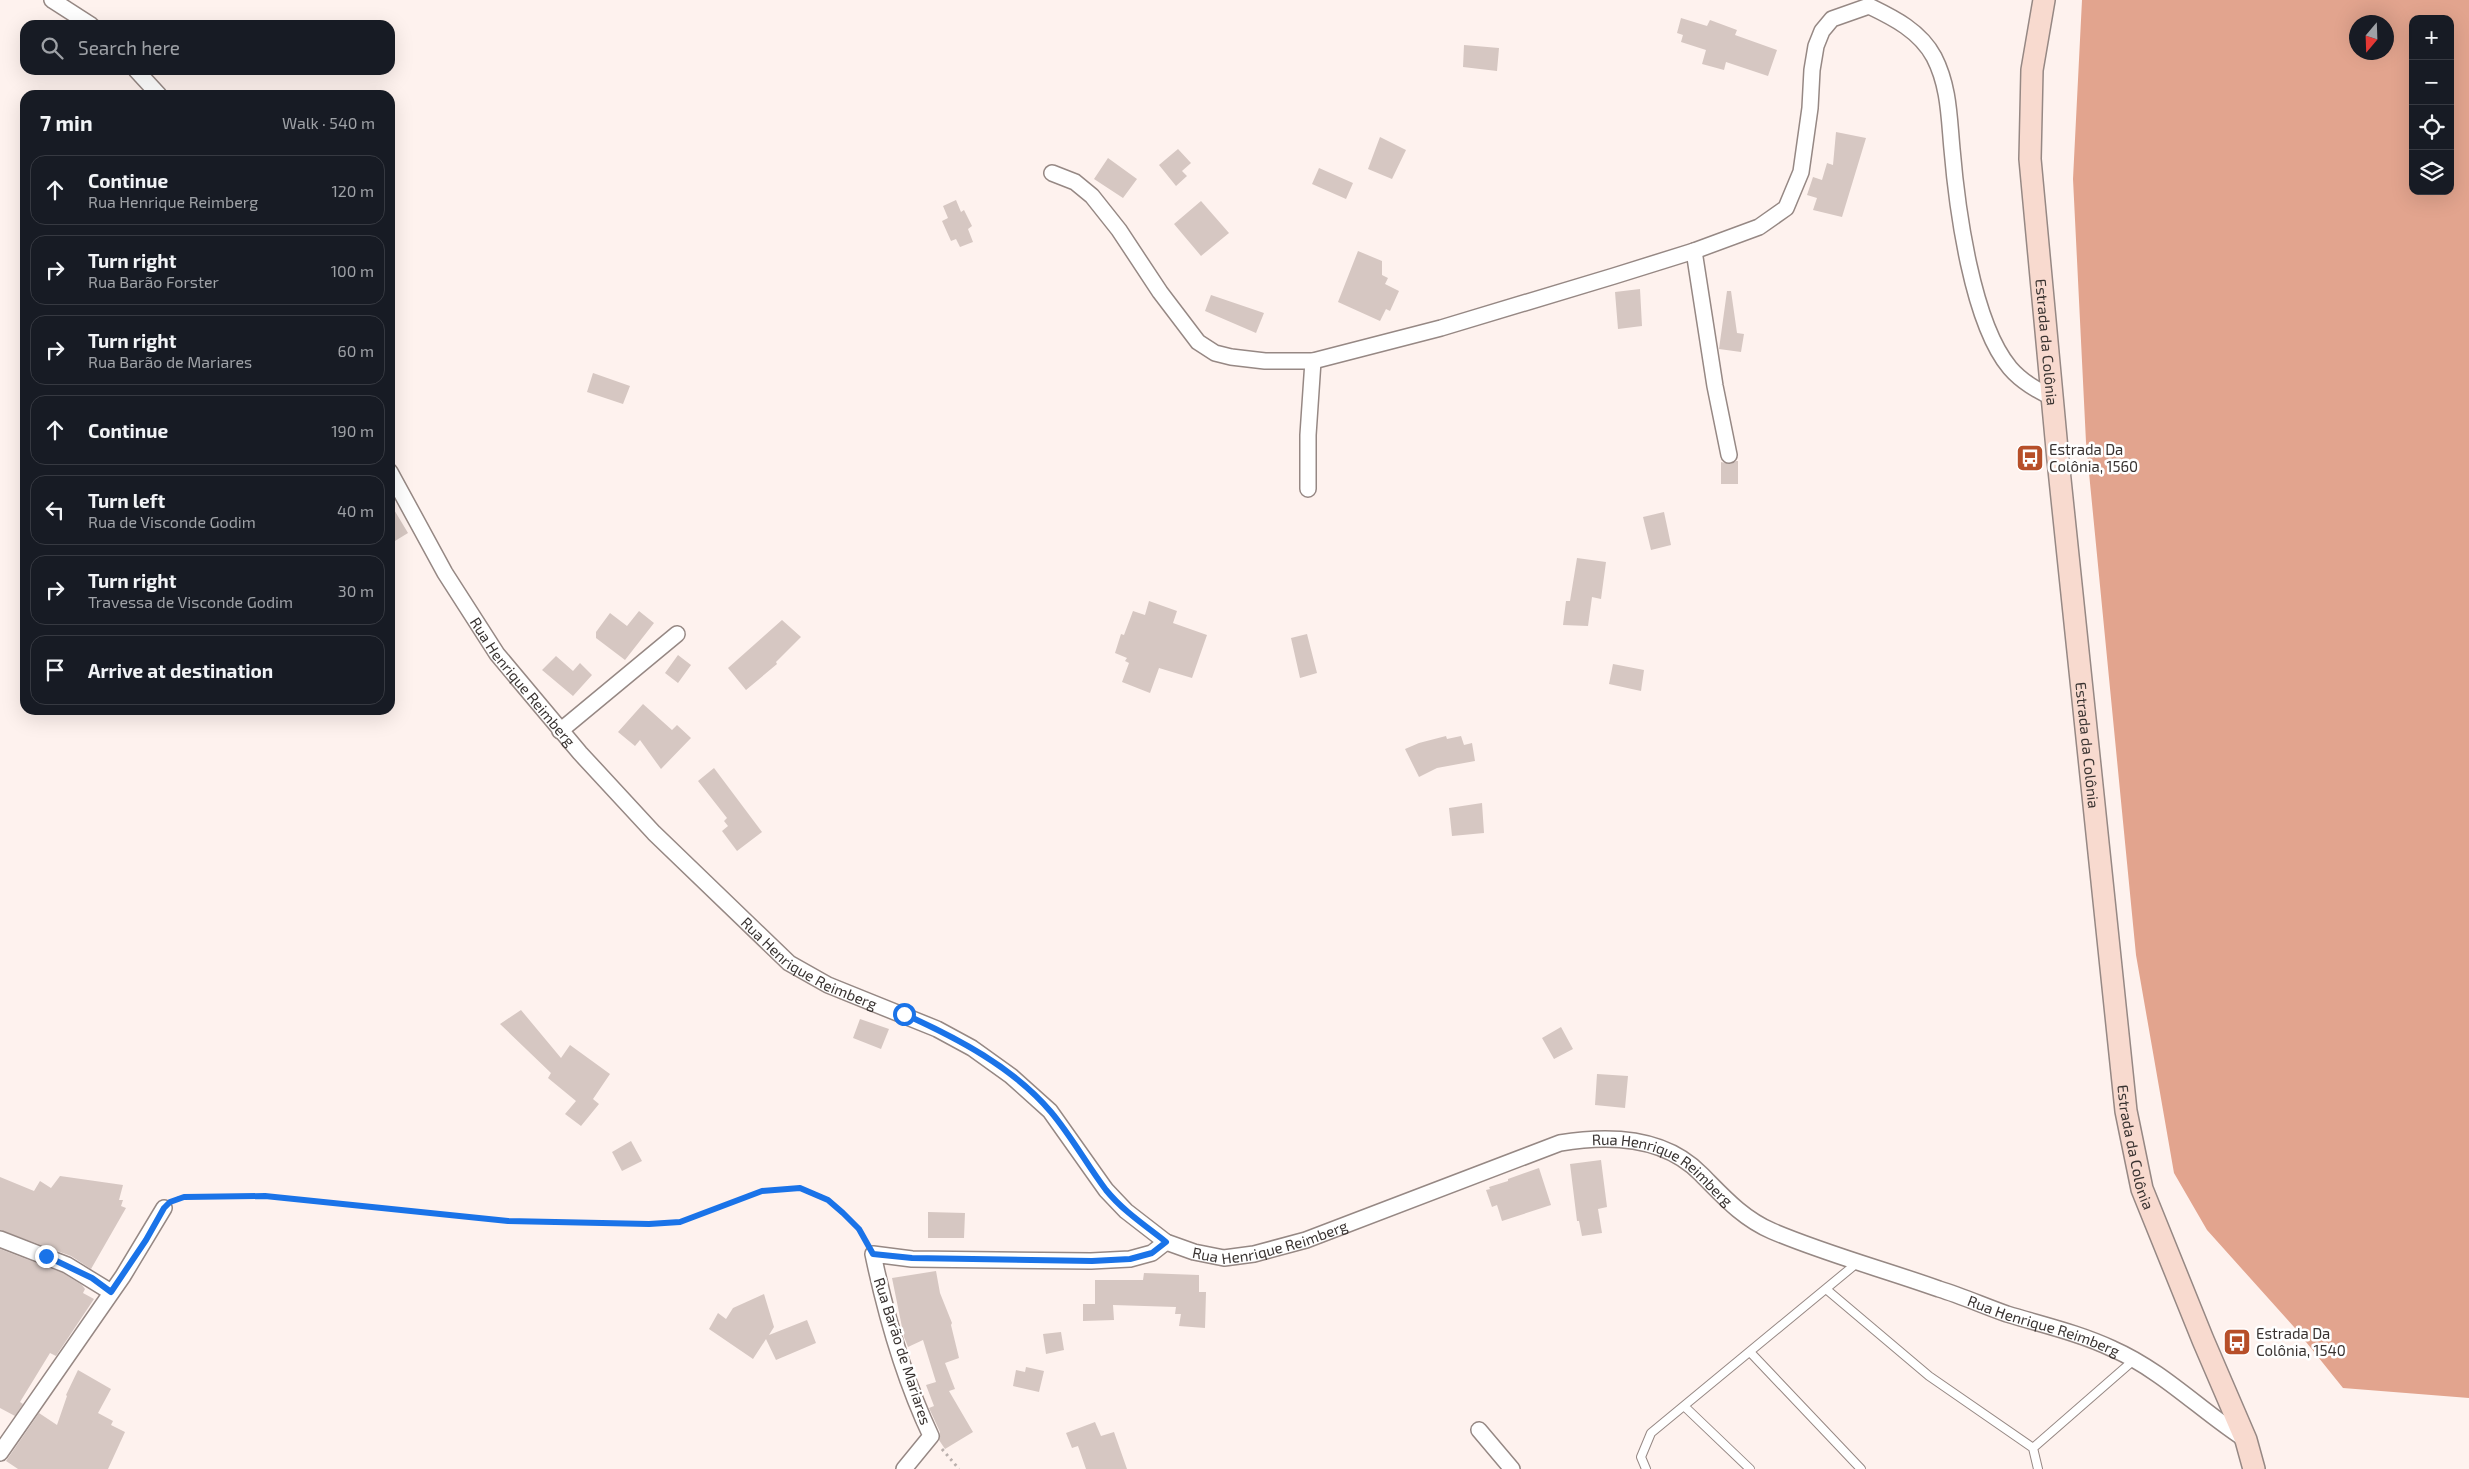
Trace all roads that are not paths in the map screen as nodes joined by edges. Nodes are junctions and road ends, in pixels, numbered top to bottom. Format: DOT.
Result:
graph roads {
  1 [pos="52,0"];
  2 [pos="2044,0"];
  3 [pos="1868,3"];
  4 [pos="84,20"];
  5 [pos="141,75"];
  6 [pos="154,90"];
  7 [pos="1052,173"];
  8 [pos="1694,251"];
  9 [pos="1312,361"];
  10 [pos="2053,398"];
  11 [pos="1729,455"];
  12 [pos="395,481"];
  13 [pos="1308,489"];
  14 [pos="677,634"];
  15 [pos="560,731"];
  16 [pos="164,1208"];
  17 [pos="0,1239"];
  18 [pos="1166,1242"];
  19 [pos="1857,1263"];
  20 [pos="1826,1289"];
  21 [pos="111,1292"];
  22 [pos="1750,1352"];
  23 [pos="2135,1359"];
  24 [pos="1684,1406"];
  25 [pos="1479,1430"];
  26 [pos="2246,1440"];
  27 [pos="2034,1448"];
  28 [pos="0,1453"];
  29 [pos="904,1469"];
  30 [pos="1512,1469"];
  31 [pos="1646,1469"];
  32 [pos="1750,1469"];
  33 [pos="1861,1469"];
  34 [pos="2038,1469"];
  35 [pos="2254,1469"];
  1 -- 4 [label="street"];
  2 -- 10 [label="main road, Estrada da Colônia"];
  3 -- 8 [label="street"];
  3 -- 10 [label="street"];
  5 -- 6 [label="street"];
  7 -- 9 [label="street"];
  8 -- 9 [label="street"];
  8 -- 11 [label="street"];
  9 -- 13 [label="street"];
  10 -- 26 [label="main road, Estrada da Colônia"];
  12 -- 15 [label="street, Rua Henrique Reimberg"];
  14 -- 15 [label="street"];
  15 -- 18 [label="street, Rua Henrique Reimberg"];
  16 -- 21 [label="street"];
  17 -- 21 [label="street"];
  18 -- 19 [label="street, Rua Henrique Reimberg"];
  18 -- 29 [label="street, Rua Barão de Mariares"];
  19 -- 20 [label="lane"];
  19 -- 23 [label="street, Rua Henrique Reimberg"];
  20 -- 22 [label="lane"];
  20 -- 27 [label="lane"];
  21 -- 28 [label="street"];
  22 -- 24 [label="lane"];
  22 -- 33 [label="lane"];
  23 -- 26 [label="street, Rua Henrique Reimberg"];
  23 -- 27 [label="lane"];
  24 -- 31 [label="lane"];
  24 -- 32 [label="lane"];
  25 -- 30 [label="street"];
  26 -- 35 [label="main road, Estrada da Colônia"];
  27 -- 34 [label="lane"];
}
